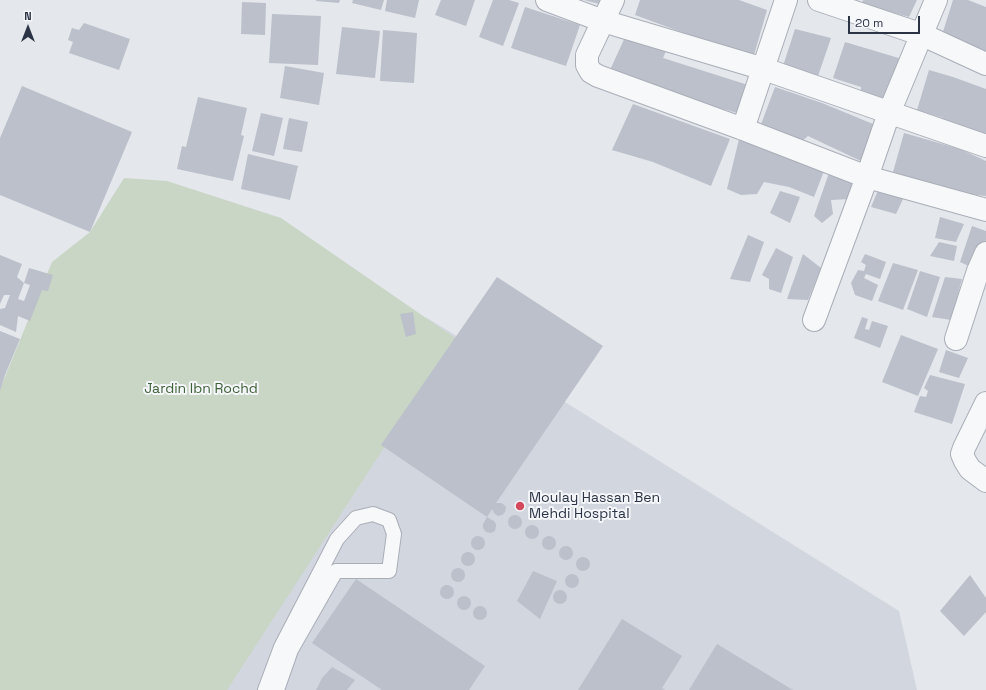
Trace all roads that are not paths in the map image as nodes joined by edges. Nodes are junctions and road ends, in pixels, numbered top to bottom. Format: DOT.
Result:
graph roads {
  1 [pos="547,0"];
  2 [pos="613,0"];
  3 [pos="786,0"];
  4 [pos="819,0"];
  5 [pos="936,0"];
  6 [pos="603,20"];
  7 [pos="923,35"];
  8 [pos="986,64"];
  9 [pos="764,69"];
  10 [pos="889,113"];
  11 [pos="743,129"];
  12 [pos="986,146"];
  13 [pos="867,177"];
  14 [pos="986,210"];
  15 [pos="986,254"];
  16 [pos="814,320"];
  17 [pos="956,339"];
  18 [pos="986,403"];
  19 [pos="986,480"];
  20 [pos="265,690"];
  21 [pos="277,690"];
  1 -- 6 [label="street"];
  2 -- 6 [label="street"];
  3 -- 9 [label="street"];
  4 -- 7 [label="street"];
  5 -- 7 [label="street"];
  6 -- 9 [label="street"];
  6 -- 11 [label="street"];
  7 -- 8 [label="street"];
  7 -- 10 [label="street"];
  9 -- 10 [label="street"];
  9 -- 11 [label="street"];
  10 -- 12 [label="street"];
  10 -- 13 [label="street"];
  11 -- 13 [label="street"];
  13 -- 14 [label="street"];
  13 -- 16 [label="street"];
  15 -- 17 [label="street"];
  18 -- 19 [label="street"];
  20 -- 21 [label="lane"];
}
